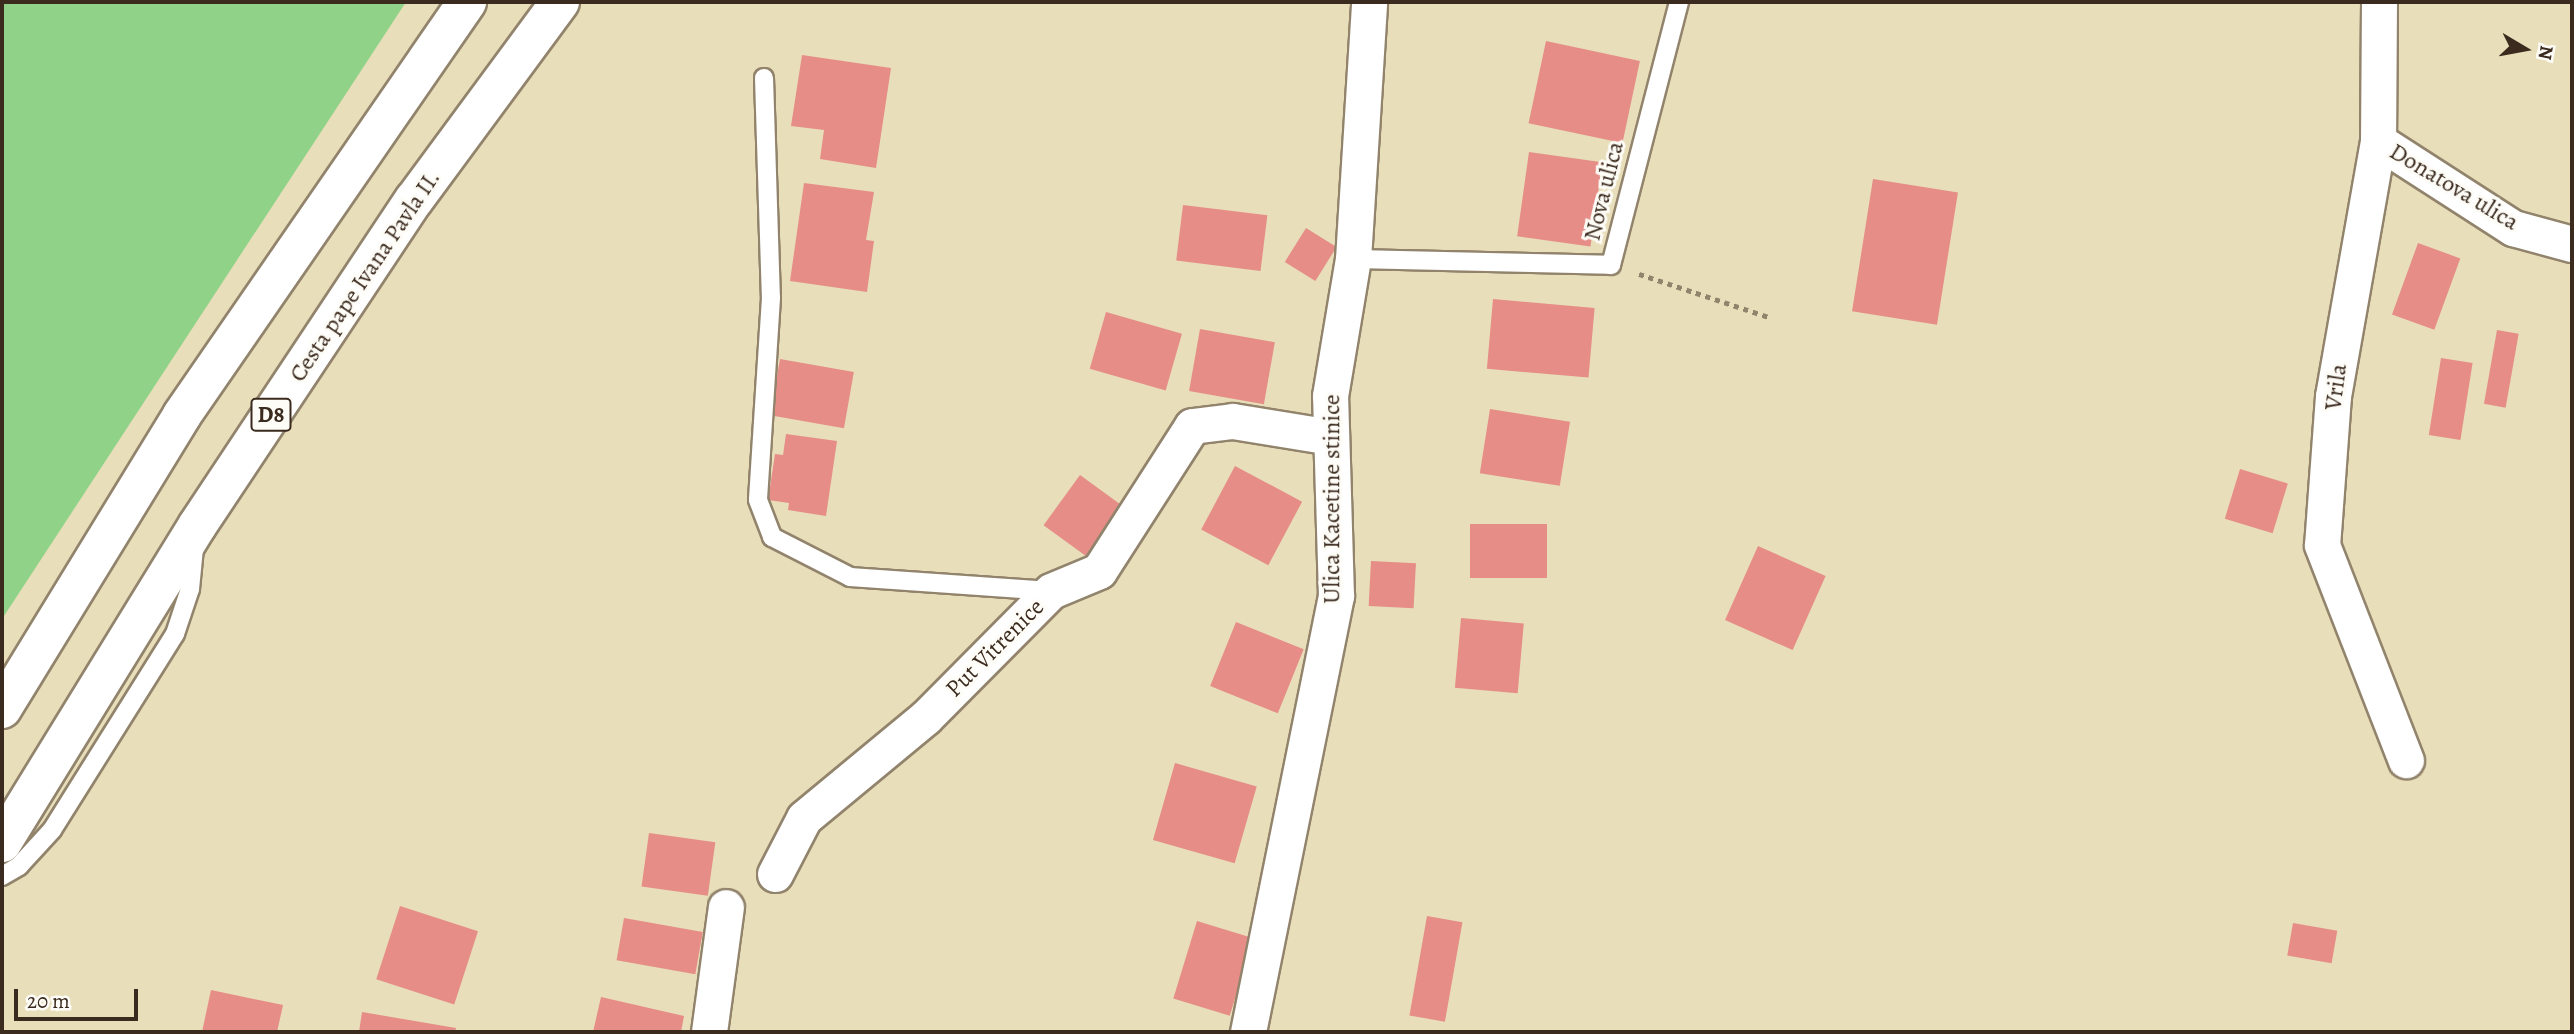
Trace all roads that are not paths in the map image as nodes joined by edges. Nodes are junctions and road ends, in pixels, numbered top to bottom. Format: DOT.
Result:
graph roads {
  1 [pos="467,2"];
  2 [pos="560,2"];
  3 [pos="1369,2"];
  4 [pos="1679,2"];
  5 [pos="2379,2"];
  6 [pos="764,78"];
  7 [pos="2378,141"];
  8 [pos="2572,244"];
  9 [pos="1353,259"];
  10 [pos="1331,437"];
  11 [pos="197,526"];
  12 [pos="1051,591"];
  13 [pos="2,709"];
  14 [pos="2406,760"];
  15 [pos="2,843"];
  16 [pos="775,874"];
  17 [pos="2,876"];
  18 [pos="726,907"];
  19 [pos="709,1032"];
  20 [pos="1248,1032"];
  1 -- 13 [label="main road"];
  2 -- 11 [label="main road, Cesta pape Ivana Pavla II. / D8"];
  3 -- 9 [label="street, Ulica Kacetine stinice"];
  4 -- 9 [label="lane, Nova ulica"];
  5 -- 7 [label="street, Vrila"];
  6 -- 12 [label="lane"];
  7 -- 8 [label="street, Donatova ulica"];
  7 -- 14 [label="street, Vrila"];
  9 -- 10 [label="street, Ulica Kacetine stinice"];
  10 -- 12 [label="street, Put Vitrenice"];
  10 -- 20 [label="street, Ulica Kacetine stinice"];
  11 -- 15 [label="main road, Cesta pape Ivana Pavla II. / D8"];
  11 -- 17 [label="lane"];
  12 -- 16 [label="street, Put Vitrenice"];
  18 -- 19 [label="street"];
}
